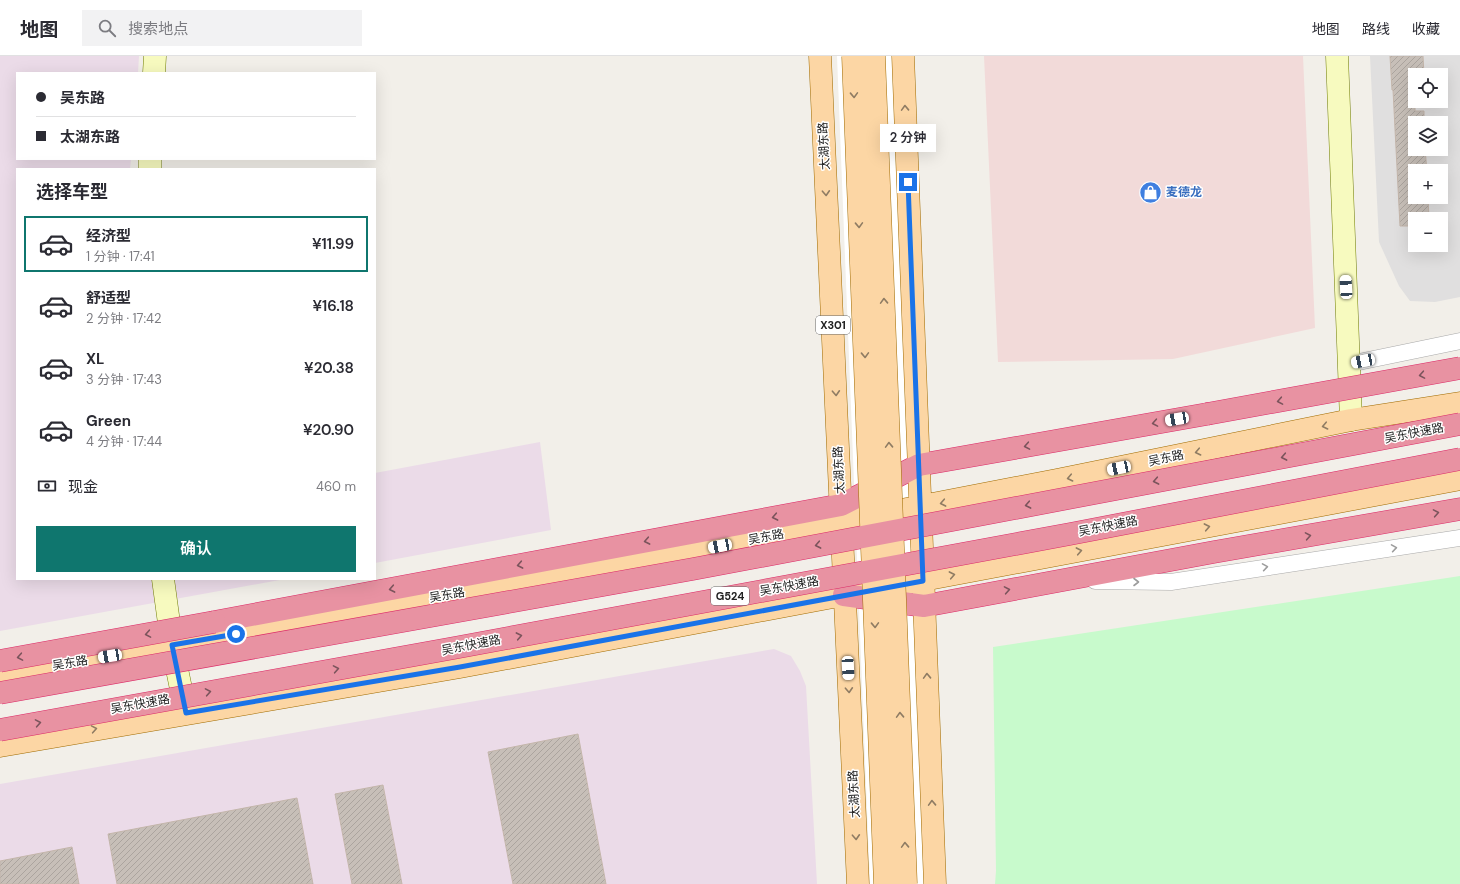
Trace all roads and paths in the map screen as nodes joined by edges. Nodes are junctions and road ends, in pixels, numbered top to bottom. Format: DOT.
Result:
graph roads {
  1 [pos="155,56"];
  2 [pos="820,56"];
  3 [pos="853,56"];
  4 [pos="874,56"];
  5 [pos="903,56"];
  6 [pos="1336,56"];
  7 [pos="154,72"];
  8 [pos="1460,341"];
  9 [pos="1349,364"];
  10 [pos="1460,368"];
  11 [pos="1460,395"];
  12 [pos="1460,403"];
  13 [pos="1351,420"];
  14 [pos="1460,424"];
  15 [pos="1460,459"];
  16 [pos="919,465"];
  17 [pos="1460,478"];
  18 [pos="921,507"];
  19 [pos="1460,509"];
  20 [pos="841,514"];
  21 [pos="1460,538"];
  22 [pos="163,580"];
  23 [pos="923,581"];
  24 [pos="1055,581"];
  25 [pos="844,595"];
  26 [pos="924,606"];
  27 [pos="172,645"];
  28 [pos="0,661"];
  29 [pos="0,676"];
  30 [pos="0,693"];
  31 [pos="186,713"];
  32 [pos="0,730"];
  33 [pos="0,746"];
  34 [pos="858,884"];
  35 [pos="885,884"];
  36 [pos="906,884"];
  37 [pos="935,884"];
  1 -- 7 [label="street"];
  2 -- 20 [label="main road, 太湖东路 / X301, one-way"];
  3 -- 35 [label="main road, one-way, bridge"];
  36 -- 4 [label="main road, one-way, bridge"];
  16 -- 5 [label="main road, one-way"];
  6 -- 9 [label="street"];
  8 -- 9 [label="street"];
  9 -- 13 [label="street"];
  10 -- 16 [label="highway, one-way, bridge"];
  11 -- 13 [label="street"];
  12 -- 13 [label="main road, 吴东路"];
  13 -- 18 [label="main road, 吴东路, one-way"];
  14 -- 30 [label="highway, 吴东快速路, one-way, bridge"];
  32 -- 15 [label="highway, 吴东快速路 / G524, one-way, bridge"];
  16 -- 18 [label="main road"];
  16 -- 20 [label="highway"];
  23 -- 17 [label="main road, one-way"];
  18 -- 20 [label="main road, 吴东路"];
  18 -- 23 [label="main road"];
  24 -- 19 [label="highway, one-way"];
  20 -- 25 [label="main road, 太湖东路 / X301"];
  20 -- 27 [label="main road, 吴东路"];
  20 -- 28 [label="highway, one-way, bridge"];
  24 -- 21 [label="street, one-way"];
  22 -- 27 [label="street"];
  23 -- 25 [label="main road"];
  23 -- 26 [label="main road"];
  26 -- 24 [label="highway, one-way"];
  25 -- 26 [label="highway"];
  25 -- 31 [label="main road"];
  25 -- 34 [label="main road, 太湖东路, one-way"];
  37 -- 26 [label="main road, one-way"];
  27 -- 29 [label="main road, 吴东路"];
  27 -- 31 [label="street"];
  33 -- 31 [label="main road, one-way"];
}
